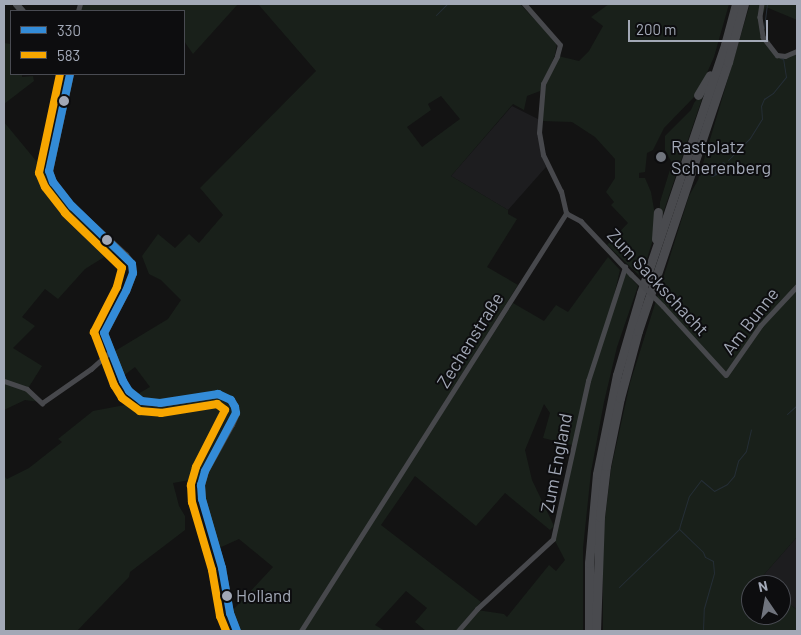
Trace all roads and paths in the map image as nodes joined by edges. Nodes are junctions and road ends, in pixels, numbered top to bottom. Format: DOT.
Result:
graph roads {
  1 [pos="524,4"];
  2 [pos="736,4"];
  3 [pos="744,4"];
  4 [pos="762,4"];
  5 [pos="725,45"];
  6 [pos="797,50"];
  7 [pos="70,75"];
  8 [pos="698,95"];
  9 [pos="658,212"];
  10 [pos="566,213"];
  11 [pos="653,258"];
  12 [pos="625,267"];
  13 [pos="797,286"];
  14 [pos="111,351"];
  15 [pos="726,375"];
  16 [pos="4,381"];
  17 [pos="237,631"];
  18 [pos="301,631"];
  19 [pos="458,631"];
  20 [pos="588,631"];
  21 [pos="596,631"];
  1 -- 10 [label="street"];
  2 -- 5 [label="highway"];
  3 -- 21 [label="highway"];
  4 -- 6 [label="street"];
  5 -- 8 [label="highway"];
  5 -- 11 [label="highway"];
  7 -- 14 [label="main road"];
  9 -- 11 [label="highway"];
  10 -- 12 [label="street, Zum Sackschacht"];
  10 -- 18 [label="street, Zechenstraße"];
  11 -- 20 [label="highway"];
  12 -- 15 [label="street, Zum Sackschacht, bridge"];
  12 -- 19 [label="street, Zum England"];
  13 -- 15 [label="street, Am Bunne"];
  14 -- 16 [label="street"];
  14 -- 17 [label="main road"];
}
